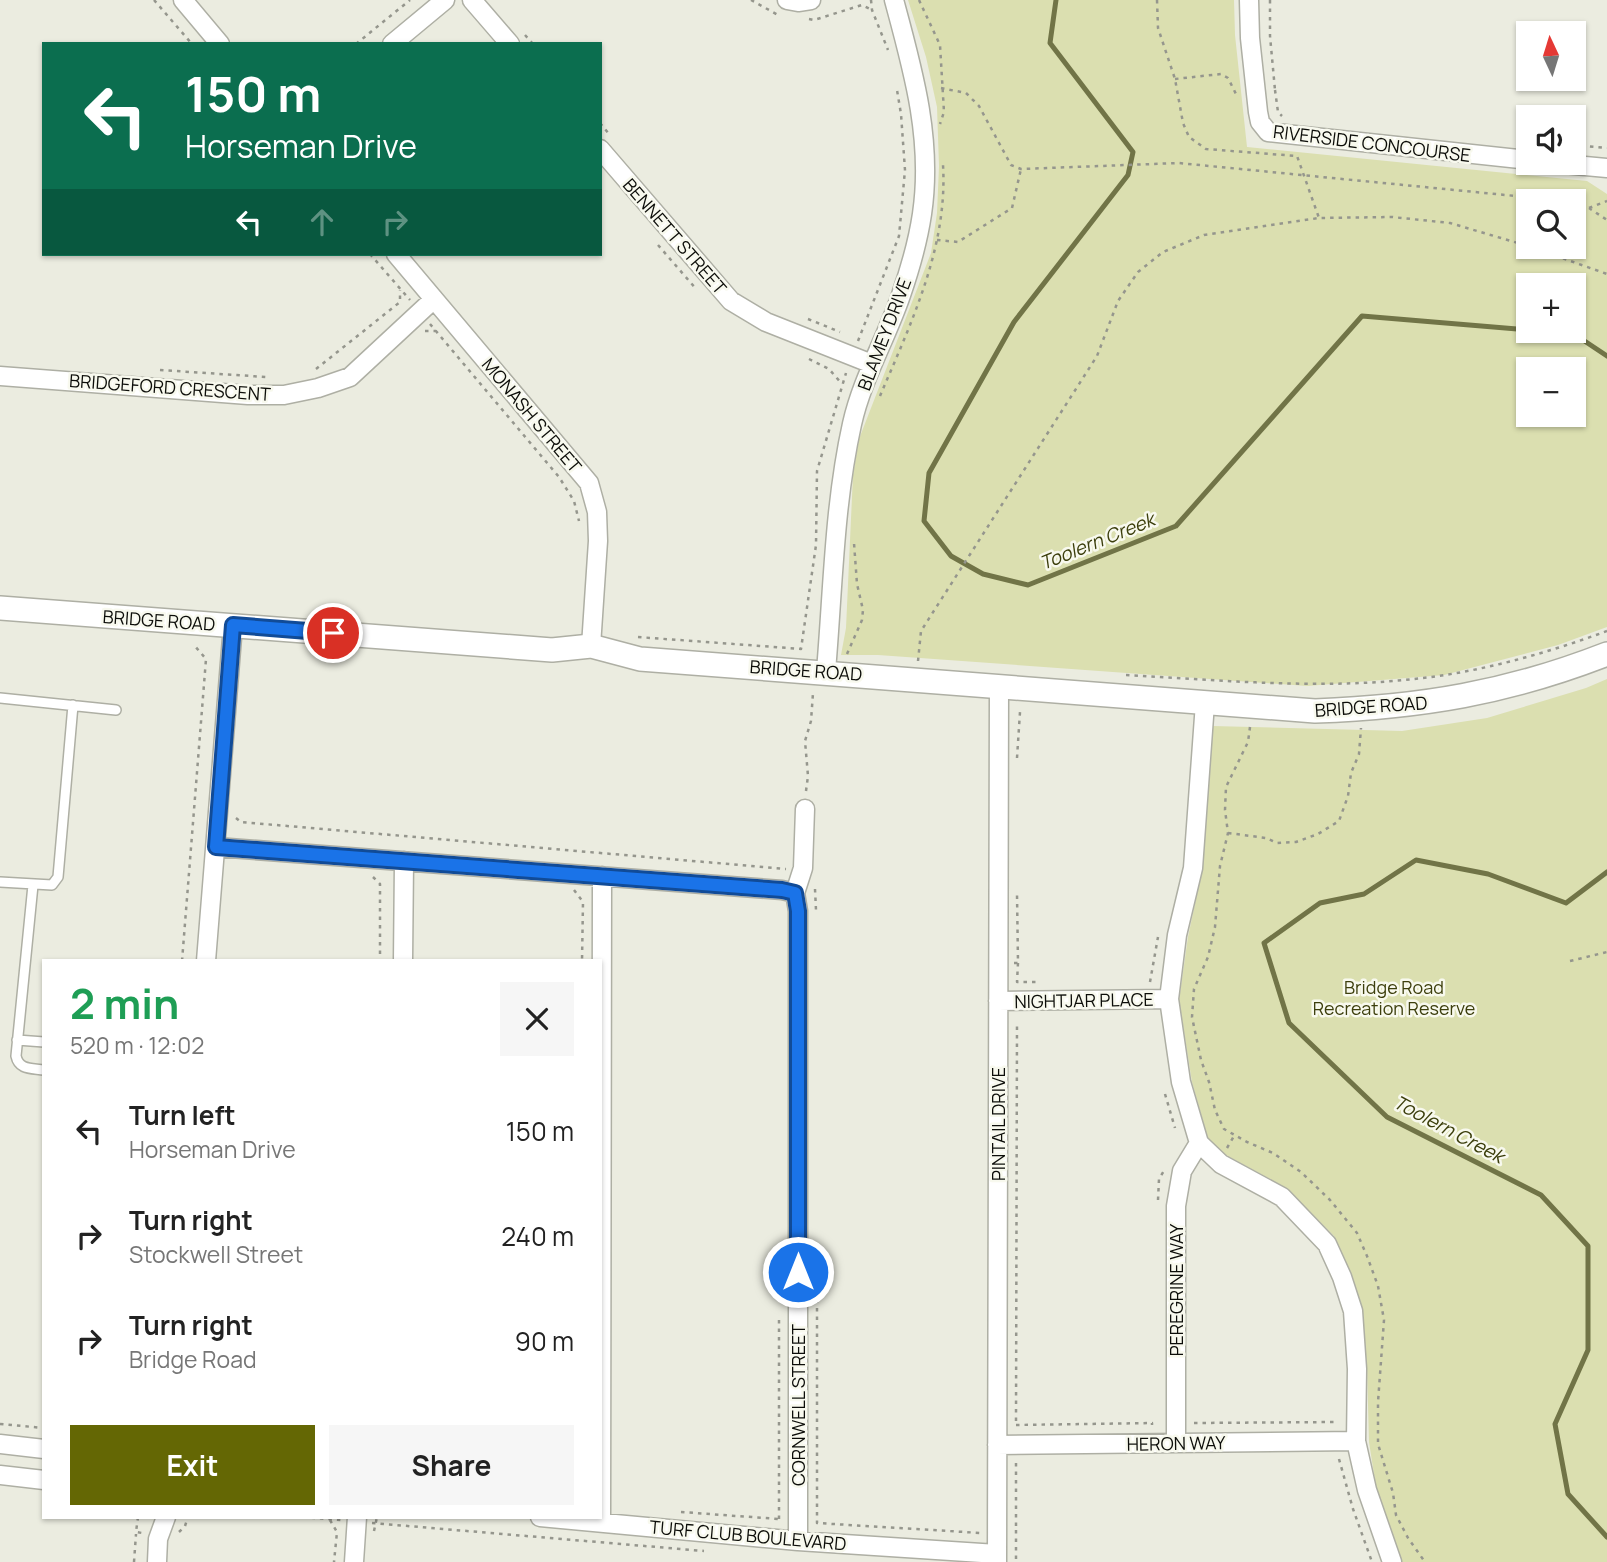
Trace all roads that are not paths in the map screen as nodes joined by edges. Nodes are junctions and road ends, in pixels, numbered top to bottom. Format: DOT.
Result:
graph roads {
  1 [pos="183,0"];
  2 [pos="444,0"];
  3 [pos="472,0"];
  4 [pos="788,0"];
  5 [pos="811,0"];
  6 [pos="894,0"];
  7 [pos="1250,0"];
  8 [pos="218,42"];
  9 [pos="394,42"];
  10 [pos="508,42"];
  11 [pos="602,151"];
  12 [pos="1516,159"];
  13 [pos="1586,166"];
  14 [pos="1607,168"];
  15 [pos="398,256"];
  16 [pos="434,299"];
  17 [pos="872,364"];
  18 [pos="0,376"];
  19 [pos="0,608"];
  20 [pos="233,625"];
  21 [pos="591,646"];
  22 [pos="1607,654"];
  23 [pos="826,671"];
  24 [pos="999,686"];
  25 [pos="0,698"];
  26 [pos="1205,703"];
  27 [pos="73,705"];
  28 [pos="116,710"];
  29 [pos="805,809"];
  30 [pos="216,847"];
  31 [pos="404,869"];
  32 [pos="602,876"];
  33 [pos="0,882"];
  34 [pos="33,885"];
  35 [pos="795,893"];
  36 [pos="206,959"];
  37 [pos="403,959"];
  38 [pos="602,959"];
  39 [pos="1161,999"];
  40 [pos="998,1000"];
  41 [pos="17,1040"];
  42 [pos="42,1042"];
  43 [pos="42,1070"];
  44 [pos="1199,1143"];
  45 [pos="1356,1441"];
  46 [pos="1176,1443"];
  47 [pos="0,1444"];
  48 [pos="997,1445"];
  49 [pos="42,1449"];
  50 [pos="0,1475"];
  51 [pos="42,1480"];
  52 [pos="153,1519"];
  53 [pos="165,1519"];
  54 [pos="357,1519"];
  55 [pos="570,1519"];
  56 [pos="601,1521"];
  57 [pos="158,1539"];
  58 [pos="798,1541"];
  59 [pos="997,1558"];
  60 [pos="157,1562"];
  61 [pos="354,1562"];
  62 [pos="1392,1562"];
  1 -- 8 [label="street"];
  2 -- 9 [label="street"];
  3 -- 10 [label="street"];
  4 -- 5 [label="street"];
  6 -- 17 [label="street, BLAMEY DRIVE"];
  7 -- 12 [label="street, RIVERSIDE CONCOURSE"];
  11 -- 17 [label="street, BENNETT STREET"];
  13 -- 14 [label="street"];
  15 -- 16 [label="street, MONASH STREET"];
  16 -- 18 [label="street, BRIDGEFORD CRESCENT"];
  16 -- 21 [label="street, MONASH STREET"];
  17 -- 23 [label="street, BLAMEY DRIVE"];
  19 -- 20 [label="street, BRIDGE ROAD"];
  20 -- 21 [label="street, BRIDGE ROAD"];
  20 -- 30 [label="street"];
  21 -- 23 [label="street, BRIDGE ROAD"];
  22 -- 26 [label="street, BRIDGE ROAD"];
  23 -- 24 [label="street, BRIDGE ROAD"];
  24 -- 26 [label="street, BRIDGE ROAD"];
  24 -- 40 [label="street, PINTAIL DRIVE"];
  25 -- 27 [label="lane"];
  26 -- 39 [label="street"];
  27 -- 28 [label="lane"];
  27 -- 34 [label="lane"];
  29 -- 35 [label="street, CORNWELL STREET"];
  30 -- 31 [label="street"];
  30 -- 36 [label="street"];
  31 -- 32 [label="street"];
  31 -- 37 [label="street"];
  32 -- 35 [label="street"];
  32 -- 38 [label="street"];
  33 -- 34 [label="lane"];
  34 -- 41 [label="lane"];
  35 -- 58 [label="street, CORNWELL STREET"];
  39 -- 40 [label="street, NIGHTJAR PLACE"];
  39 -- 44 [label="street"];
  40 -- 48 [label="street, PINTAIL DRIVE"];
  41 -- 42 [label="lane"];
  41 -- 43 [label="lane"];
  44 -- 45 [label="street"];
  44 -- 46 [label="street, PEREGRINE WAY"];
  45 -- 46 [label="street, HERON WAY"];
  45 -- 62 [label="street"];
  46 -- 48 [label="street, HERON WAY"];
  47 -- 49 [label="street"];
  48 -- 59 [label="street, PINTAIL DRIVE"];
  50 -- 51 [label="street"];
  52 -- 57 [label="street"];
  53 -- 57 [label="street"];
  54 -- 61 [label="street"];
  55 -- 56 [label="street, TURF CLUB BOULEVARD"];
  56 -- 58 [label="street, TURF CLUB BOULEVARD"];
  57 -- 60 [label="street"];
  58 -- 59 [label="street, TURF CLUB BOULEVARD"];
}
